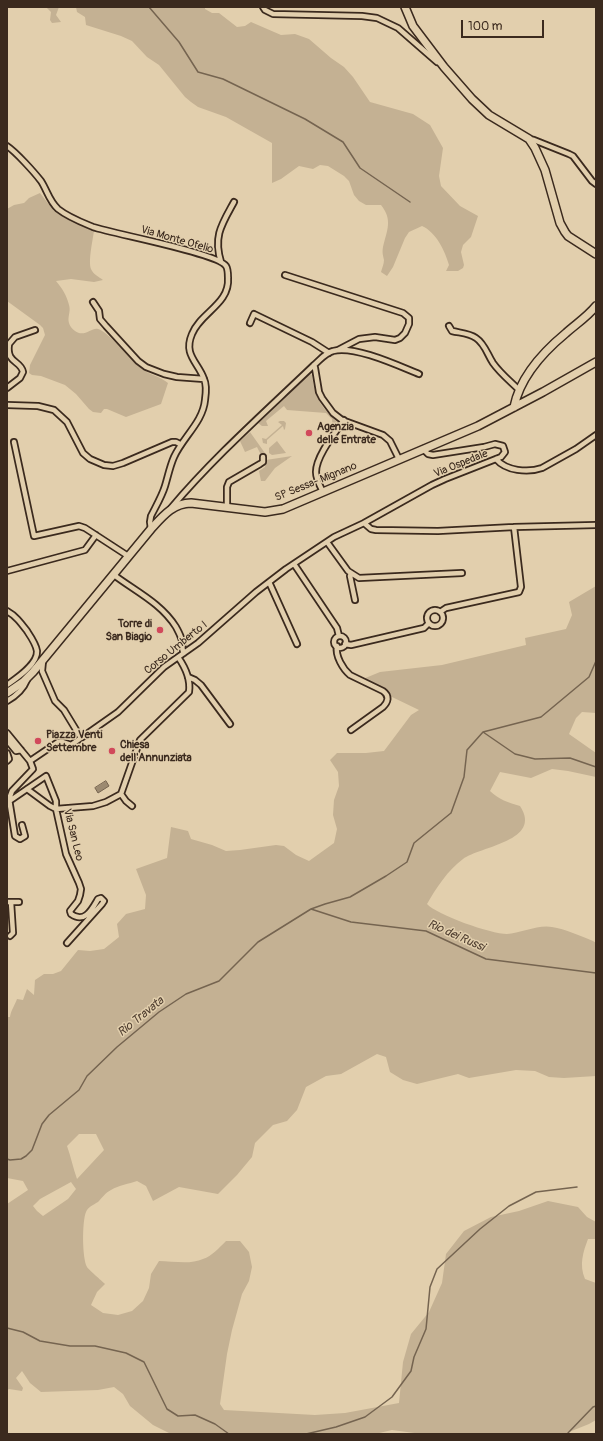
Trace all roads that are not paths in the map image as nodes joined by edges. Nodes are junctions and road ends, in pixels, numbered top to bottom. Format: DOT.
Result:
graph roads {
  1 [pos="263,7"];
  2 [pos="405,7"];
  3 [pos="444,67"];
  4 [pos="529,140"];
  5 [pos="7,146"];
  6 [pos="596,184"];
  7 [pos="234,202"];
  8 [pos="596,254"];
  9 [pos="221,262"];
  10 [pos="285,275"];
  11 [pos="93,302"];
  12 [pos="596,306"];
  13 [pos="250,323"];
  14 [pos="449,326"];
  15 [pos="35,330"];
  16 [pos="338,350"];
  17 [pos="329,353"];
  18 [pos="596,362"];
  19 [pos="314,365"];
  20 [pos="419,374"];
  21 [pos="204,379"];
  22 [pos="7,388"];
  23 [pos="520,390"];
  24 [pos="7,405"];
  25 [pos="514,407"];
  26 [pos="344,420"];
  27 [pos="596,435"];
  28 [pos="14,442"];
  29 [pos="180,444"];
  30 [pos="422,449"];
  31 [pos="263,457"];
  32 [pos="399,459"];
  33 [pos="496,459"];
  34 [pos="323,492"];
  35 [pos="227,507"];
  36 [pos="169,510"];
  37 [pos="364,523"];
  38 [pos="596,525"];
  39 [pos="514,527"];
  40 [pos="150,529"];
  41 [pos="96,535"];
  42 [pos="327,542"];
  43 [pos="128,556"];
  44 [pos="294,564"];
  45 [pos="7,571"];
  46 [pos="351,573"];
  47 [pos="462,573"];
  48 [pos="114,574"];
  49 [pos="269,582"];
  50 [pos="355,600"];
  51 [pos="7,612"];
  52 [pos="440,612"];
  53 [pos="429,623"];
  54 [pos="339,636"];
  55 [pos="297,644"];
  56 [pos="345,644"];
  57 [pos="337,646"];
  58 [pos="184,653"];
  59 [pos="178,657"];
  60 [pos="44,658"];
  61 [pos="188,677"];
  62 [pos="27,678"];
  63 [pos="7,685"];
  64 [pos="7,693"];
  65 [pos="7,702"];
  66 [pos="230,724"];
  67 [pos="351,730"];
  68 [pos="7,733"];
  69 [pos="81,738"];
  70 [pos="7,740"];
  71 [pos="21,750"];
  72 [pos="7,753"];
  73 [pos="7,761"];
  74 [pos="30,761"];
  75 [pos="27,789"];
  76 [pos="121,794"];
  77 [pos="8,802"];
  78 [pos="132,806"];
  79 [pos="56,809"];
  80 [pos="9,814"];
  81 [pos="22,825"];
  82 [pos="9,902"];
  83 [pos="19,902"];
  84 [pos="10,936"];
  85 [pos="67,943"];
  1 -- 3 [label="street"];
  2 -- 3 [label="street"];
  3 -- 4 [label="street"];
  4 -- 6 [label="street"];
  4 -- 8 [label="street"];
  5 -- 9 [label="street, Via Monte Ofelio"];
  7 -- 9 [label="street"];
  9 -- 21 [label="street, Via Monte Ofelio"];
  10 -- 16 [label="street"];
  11 -- 21 [label="street"];
  12 -- 23 [label="street"];
  13 -- 17 [label="street"];
  14 -- 23 [label="street"];
  15 -- 22 [label="street"];
  16 -- 17 [label="street"];
  16 -- 20 [label="street"];
  17 -- 19 [label="street"];
  18 -- 25 [label="street, SP Sessa- Mignano"];
  19 -- 26 [label="street"];
  19 -- 36 [label="street"];
  21 -- 29 [label="street, Via Monte Ofelio"];
  23 -- 25 [label="street"];
  24 -- 29 [label="street"];
  25 -- 30 [label="street, SP Sessa- Mignano"];
  26 -- 32 [label="street"];
  26 -- 34 [label="street"];
  27 -- 33 [label="street"];
  28 -- 41 [label="street"];
  29 -- 40 [label="street, Via Monte Ofelio"];
  30 -- 32 [label="street, SP Sessa- Mignano"];
  30 -- 33 [label="street, Via Ospedale"];
  31 -- 35 [label="street"];
  32 -- 34 [label="street, SP Sessa- Mignano"];
  33 -- 37 [label="street, Via Ospedale"];
  34 -- 35 [label="street, SP Sessa- Mignano"];
  35 -- 36 [label="street, SP Sessa- Mignano"];
  36 -- 40 [label="street, SP Sessa- Mignano"];
  37 -- 39 [label="street"];
  37 -- 42 [label="street, Corso Umberto I"];
  38 -- 39 [label="street"];
  39 -- 52 [label="street"];
  40 -- 43 [label="street, SP Sessa- Mignano"];
  41 -- 43 [label="street"];
  41 -- 45 [label="street"];
  42 -- 44 [label="street, Corso Umberto I"];
  42 -- 46 [label="street"];
  43 -- 48 [label="street, SP Sessa- Mignano"];
  44 -- 49 [label="street, Corso Umberto I"];
  44 -- 54 [label="street"];
  46 -- 47 [label="street"];
  46 -- 50 [label="street"];
  48 -- 58 [label="street"];
  48 -- 60 [label="street, SP Sessa- Mignano"];
  49 -- 55 [label="street"];
  49 -- 58 [label="street, Corso Umberto I"];
  51 -- 63 [label="street"];
  52 -- 53 [label="street"];
  52 -- 53 [label="street"];
  53 -- 56 [label="street"];
  54 -- 56 [label="street"];
  54 -- 57 [label="street"];
  56 -- 57 [label="street"];
  57 -- 67 [label="street"];
  58 -- 59 [label="street, Corso Umberto I"];
  59 -- 61 [label="street"];
  59 -- 69 [label="street, Corso Umberto I"];
  60 -- 62 [label="street, SP Sessa- Mignano"];
  60 -- 69 [label="street"];
  61 -- 66 [label="street"];
  61 -- 76 [label="street"];
  62 -- 64 [label="street, SP Sessa- Mignano"];
  62 -- 65 [label="street"];
  68 -- 71 [label="street"];
  69 -- 74 [label="street, Corso Umberto I"];
  70 -- 71 [label="street"];
  71 -- 74 [label="street"];
  72 -- 73 [label="street"];
  74 -- 77 [label="street"];
  75 -- 77 [label="street"];
  75 -- 79 [label="street"];
  75 -- 79 [label="street, Via San Leo"];
  76 -- 78 [label="street"];
  76 -- 79 [label="street"];
  77 -- 80 [label="street"];
  79 -- 85 [label="street, Via San Leo"];
  80 -- 81 [label="street"];
  82 -- 83 [label="street"];
  82 -- 84 [label="street"];
}
